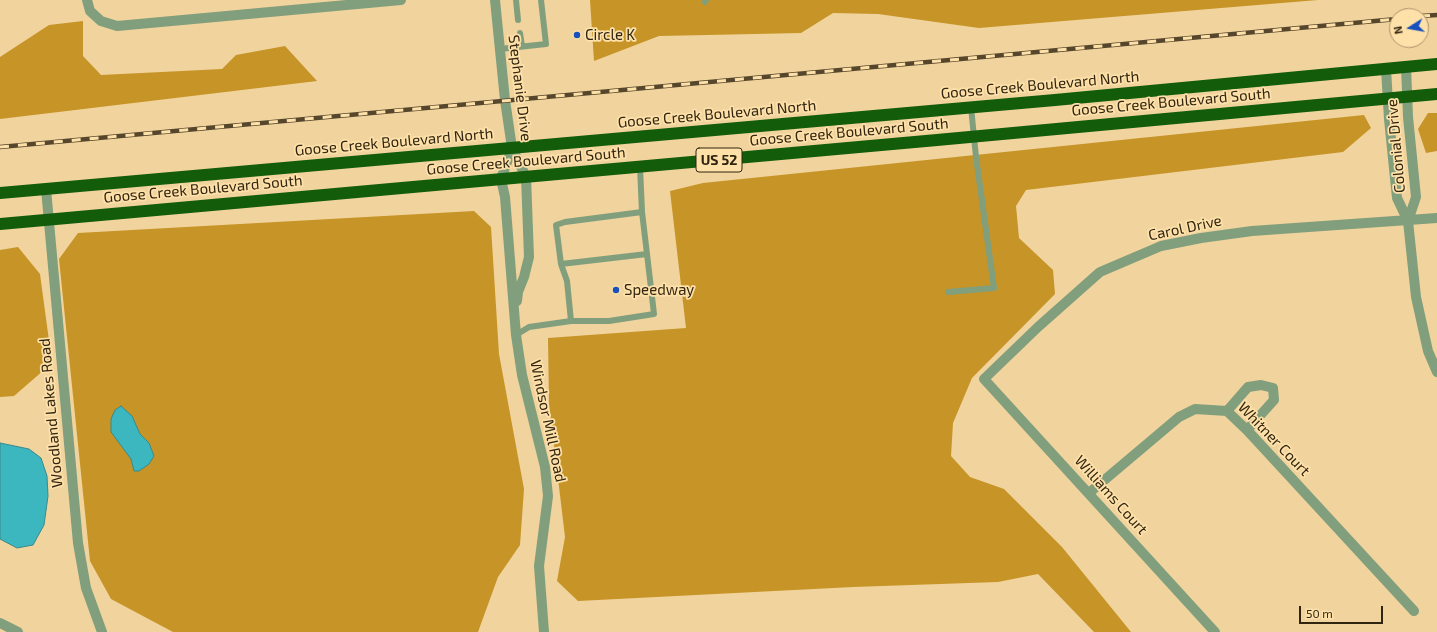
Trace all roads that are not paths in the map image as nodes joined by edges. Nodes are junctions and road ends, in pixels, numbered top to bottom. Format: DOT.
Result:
graph roads {
  1 [pos="86,0"];
  2 [pos="401,0"];
  3 [pos="495,0"];
  4 [pos="516,0"];
  5 [pos="542,0"];
  6 [pos="518,20"];
  7 [pos="520,33"];
  8 [pos="522,46"];
  9 [pos="500,49"];
  10 [pos="1437,64"];
  11 [pos="1406,67"];
  12 [pos="1386,69"];
  13 [pos="1437,94"];
  14 [pos="1406,97"];
  15 [pos="1388,98"];
  16 [pos="971,107"];
  17 [pos="974,137"];
  18 [pos="512,148"];
  19 [pos="640,167"];
  20 [pos="526,177"];
  21 [pos="502,179"];
  22 [pos="46,189"];
  23 [pos="0,193"];
  24 [pos="642,212"];
  25 [pos="1437,218"];
  26 [pos="48,219"];
  27 [pos="1408,221"];
  28 [pos="0,224"];
  29 [pos="647,254"];
  30 [pos="561,264"];
  31 [pos="948,292"];
  32 [pos="571,321"];
  33 [pos="516,335"];
  34 [pos="1437,372"];
  35 [pos="984,379"];
  36 [pos="1227,411"];
  37 [pos="1247,430"];
  38 [pos="1089,493"];
  39 [pos="1414,611"];
  40 [pos="0,623"];
  41 [pos="18,632"];
  42 [pos="102,632"];
  43 [pos="544,632"];
  44 [pos="1215,632"];
  1 -- 2 [label="street"];
  3 -- 9 [label="street, Stephanie Drive"];
  4 -- 6 [label="lane"];
  5 -- 8 [label="lane"];
  7 -- 8 [label="lane"];
  8 -- 9 [label="lane"];
  9 -- 18 [label="street, Stephanie Drive"];
  10 -- 11 [label="highway, Goose Creek Boulevard North / US 52"];
  11 -- 12 [label="highway, Goose Creek Boulevard North / US 52"];
  11 -- 14 [label="street, Colonial Drive"];
  12 -- 15 [label="street, Colonial Drive"];
  12 -- 16 [label="highway, Goose Creek Boulevard North / US 52"];
  13 -- 14 [label="highway, Goose Creek Boulevard South / US 52"];
  14 -- 15 [label="highway, Goose Creek Boulevard South / US 52"];
  14 -- 27 [label="street, Colonial Drive"];
  15 -- 17 [label="highway, Goose Creek Boulevard South / US 52"];
  15 -- 27 [label="street, Colonial Drive"];
  16 -- 17 [label="lane"];
  16 -- 18 [label="highway, Goose Creek Boulevard North / US 52"];
  17 -- 19 [label="highway, Goose Creek Boulevard South / US 52"];
  17 -- 31 [label="lane"];
  18 -- 20 [label="street, Stephanie Drive"];
  18 -- 21 [label="street, Windsor Mill Road"];
  18 -- 22 [label="highway, Goose Creek Boulevard North / US 52"];
  19 -- 20 [label="highway, Goose Creek Boulevard South / US 52"];
  19 -- 24 [label="lane"];
  20 -- 21 [label="highway, Goose Creek Boulevard South / US 52"];
  20 -- 33 [label="street, Windsor Mill Road"];
  21 -- 26 [label="highway, Goose Creek Boulevard South / US 52"];
  21 -- 33 [label="street, Windsor Mill Road"];
  22 -- 23 [label="highway, Goose Creek Boulevard North / US 52"];
  22 -- 26 [label="street, Woodland Lakes Road"];
  24 -- 29 [label="lane"];
  24 -- 30 [label="lane"];
  25 -- 27 [label="street, Carol Drive"];
  26 -- 28 [label="highway, Goose Creek Boulevard South / US 52"];
  26 -- 42 [label="street, Woodland Lakes Road"];
  27 -- 34 [label="street, Colonial Drive"];
  27 -- 35 [label="street, Carol Drive"];
  29 -- 30 [label="lane"];
  29 -- 32 [label="lane"];
  30 -- 32 [label="lane"];
  32 -- 33 [label="lane"];
  33 -- 43 [label="street, Windsor Mill Road"];
  35 -- 38 [label="street, Williams Court"];
  36 -- 37 [label="street, Whitner Court"];
  36 -- 37 [label="street"];
  36 -- 38 [label="street, Whitner Court"];
  37 -- 39 [label="street, Whitner Court"];
  38 -- 44 [label="street, Williams Court"];
  40 -- 41 [label="street"];
}
